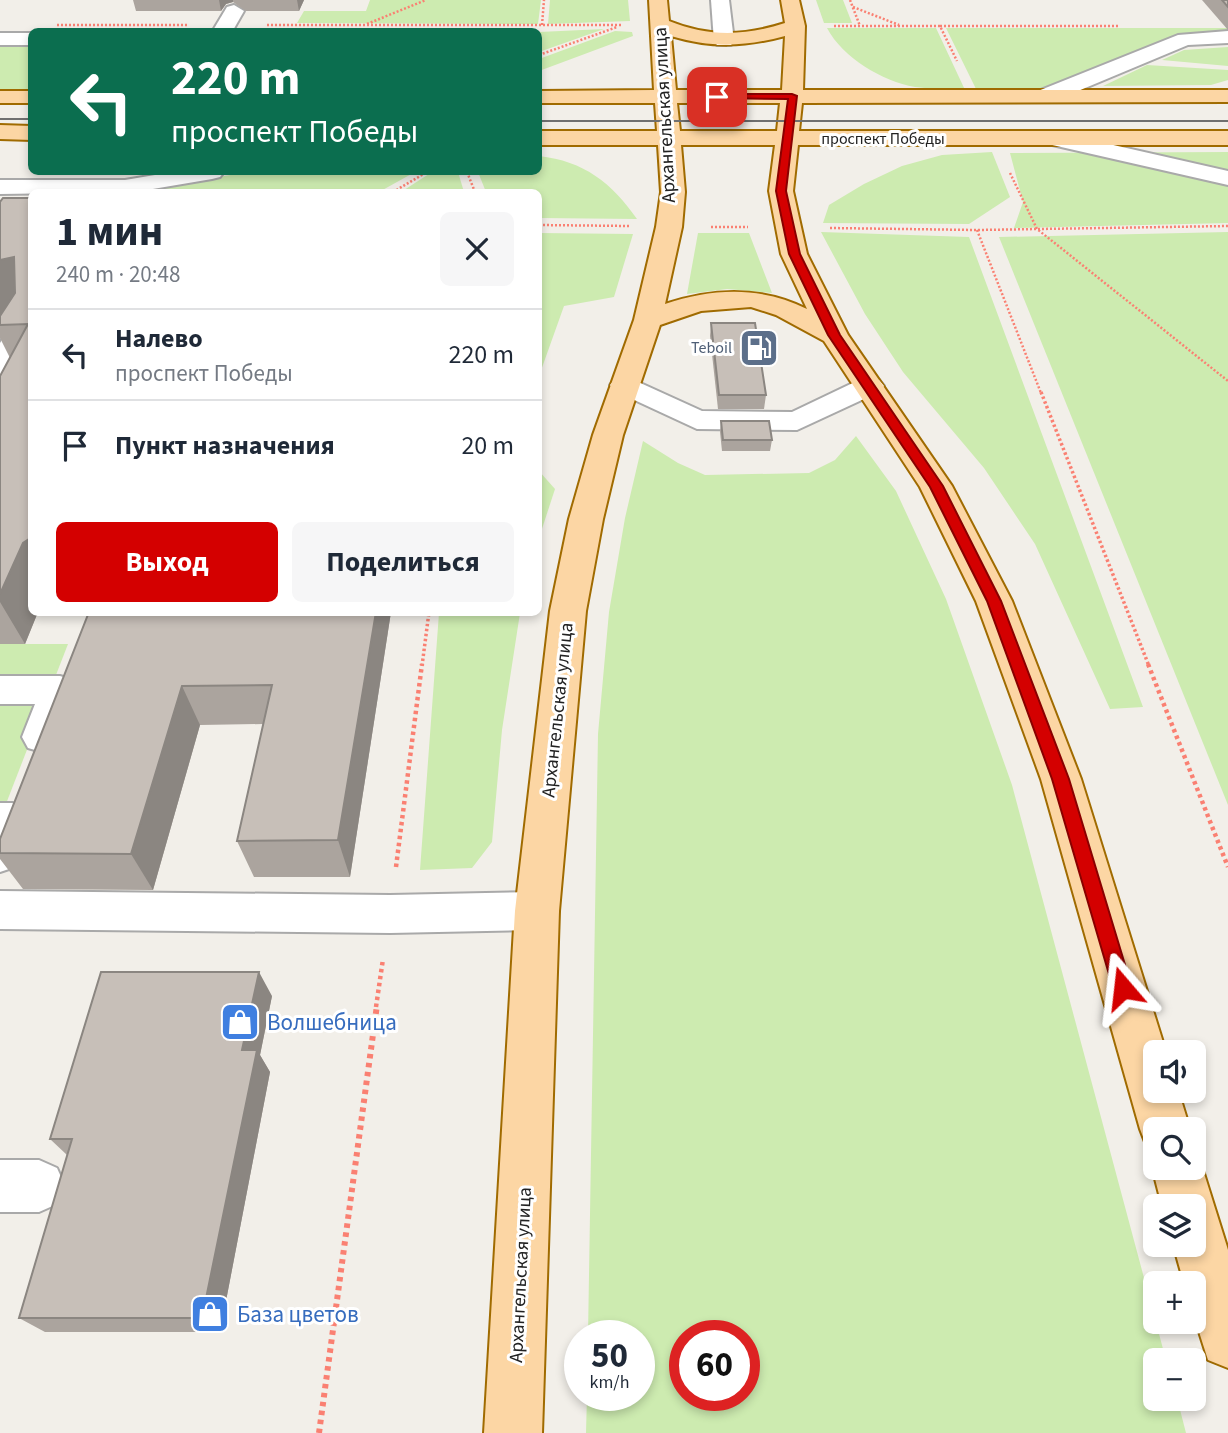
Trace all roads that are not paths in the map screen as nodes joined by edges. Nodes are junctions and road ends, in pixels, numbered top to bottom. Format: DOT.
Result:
graph roads {
  1 [pos="658,0"];
  2 [pos="720,0"];
  3 [pos="790,0"];
  4 [pos="661,25"];
  5 [pos="795,26"];
  6 [pos="28,34"];
  7 [pos="1228,37"];
  8 [pos="0,39"];
  9 [pos="724,41"];
  10 [pos="792,96"];
  11 [pos="1046,96"];
  12 [pos="1228,96"];
  13 [pos="0,97"];
  14 [pos="28,97"];
  15 [pos="542,97"];
  16 [pos="667,97"];
  17 [pos="0,132"];
  18 [pos="28,133"];
  19 [pos="542,138"];
  20 [pos="1228,138"];
  21 [pos="669,139"];
  22 [pos="787,139"];
  23 [pos="1056,139"];
  24 [pos="197,175"];
  25 [pos="1228,178"];
  26 [pos="0,187"];
  27 [pos="82,189"];
  28 [pos="128,189"];
  29 [pos="24,307"];
  30 [pos="648,320"];
  31 [pos="834,335"];
  32 [pos="0,368"];
  33 [pos="625,385"];
  34 [pos="869,386"];
  35 [pos="0,691"];
  36 [pos="4,832"];
  37 [pos="0,910"];
  38 [pos="537,911"];
  39 [pos="1161,1117"];
  40 [pos="1204,1257"];
  41 [pos="1228,1340"];
  42 [pos="513,1433"];
  1 -- 4 [label="main road, Архангельская улица"];
  2 -- 9 [label="street"];
  3 -- 5 [label="main road"];
  4 -- 9 [label="main road"];
  4 -- 16 [label="main road, Архангельская улица"];
  5 -- 9 [label="main road"];
  5 -- 10 [label="main road"];
  6 -- 8 [label="street"];
  7 -- 11 [label="street"];
  10 -- 11 [label="main road"];
  10 -- 16 [label="main road"];
  10 -- 22 [label="main road"];
  11 -- 12 [label="main road"];
  13 -- 14 [label="main road"];
  15 -- 16 [label="main road"];
  16 -- 21 [label="main road, Архангельская улица"];
  17 -- 18 [label="main road"];
  19 -- 21 [label="main road, проспект Победы"];
  20 -- 23 [label="main road, проспект Победы"];
  21 -- 22 [label="main road, проспект Победы"];
  21 -- 30 [label="main road, Архангельская улица"];
  22 -- 23 [label="main road, проспект Победы"];
  22 -- 31 [label="main road"];
  23 -- 25 [label="street"];
  24 -- 28 [label="street"];
  26 -- 27 [label="street"];
  29 -- 32 [label="street"];
  30 -- 31 [label="main road"];
  30 -- 33 [label="main road, Архангельская улица"];
  31 -- 34 [label="main road"];
  33 -- 34 [label="street"];
  33 -- 38 [label="main road, Архангельская улица"];
  34 -- 39 [label="main road"];
  35 -- 36 [label="street"];
  37 -- 38 [label="street"];
  38 -- 42 [label="main road, Архангельская улица"];
  40 -- 41 [label="main road"];
}
